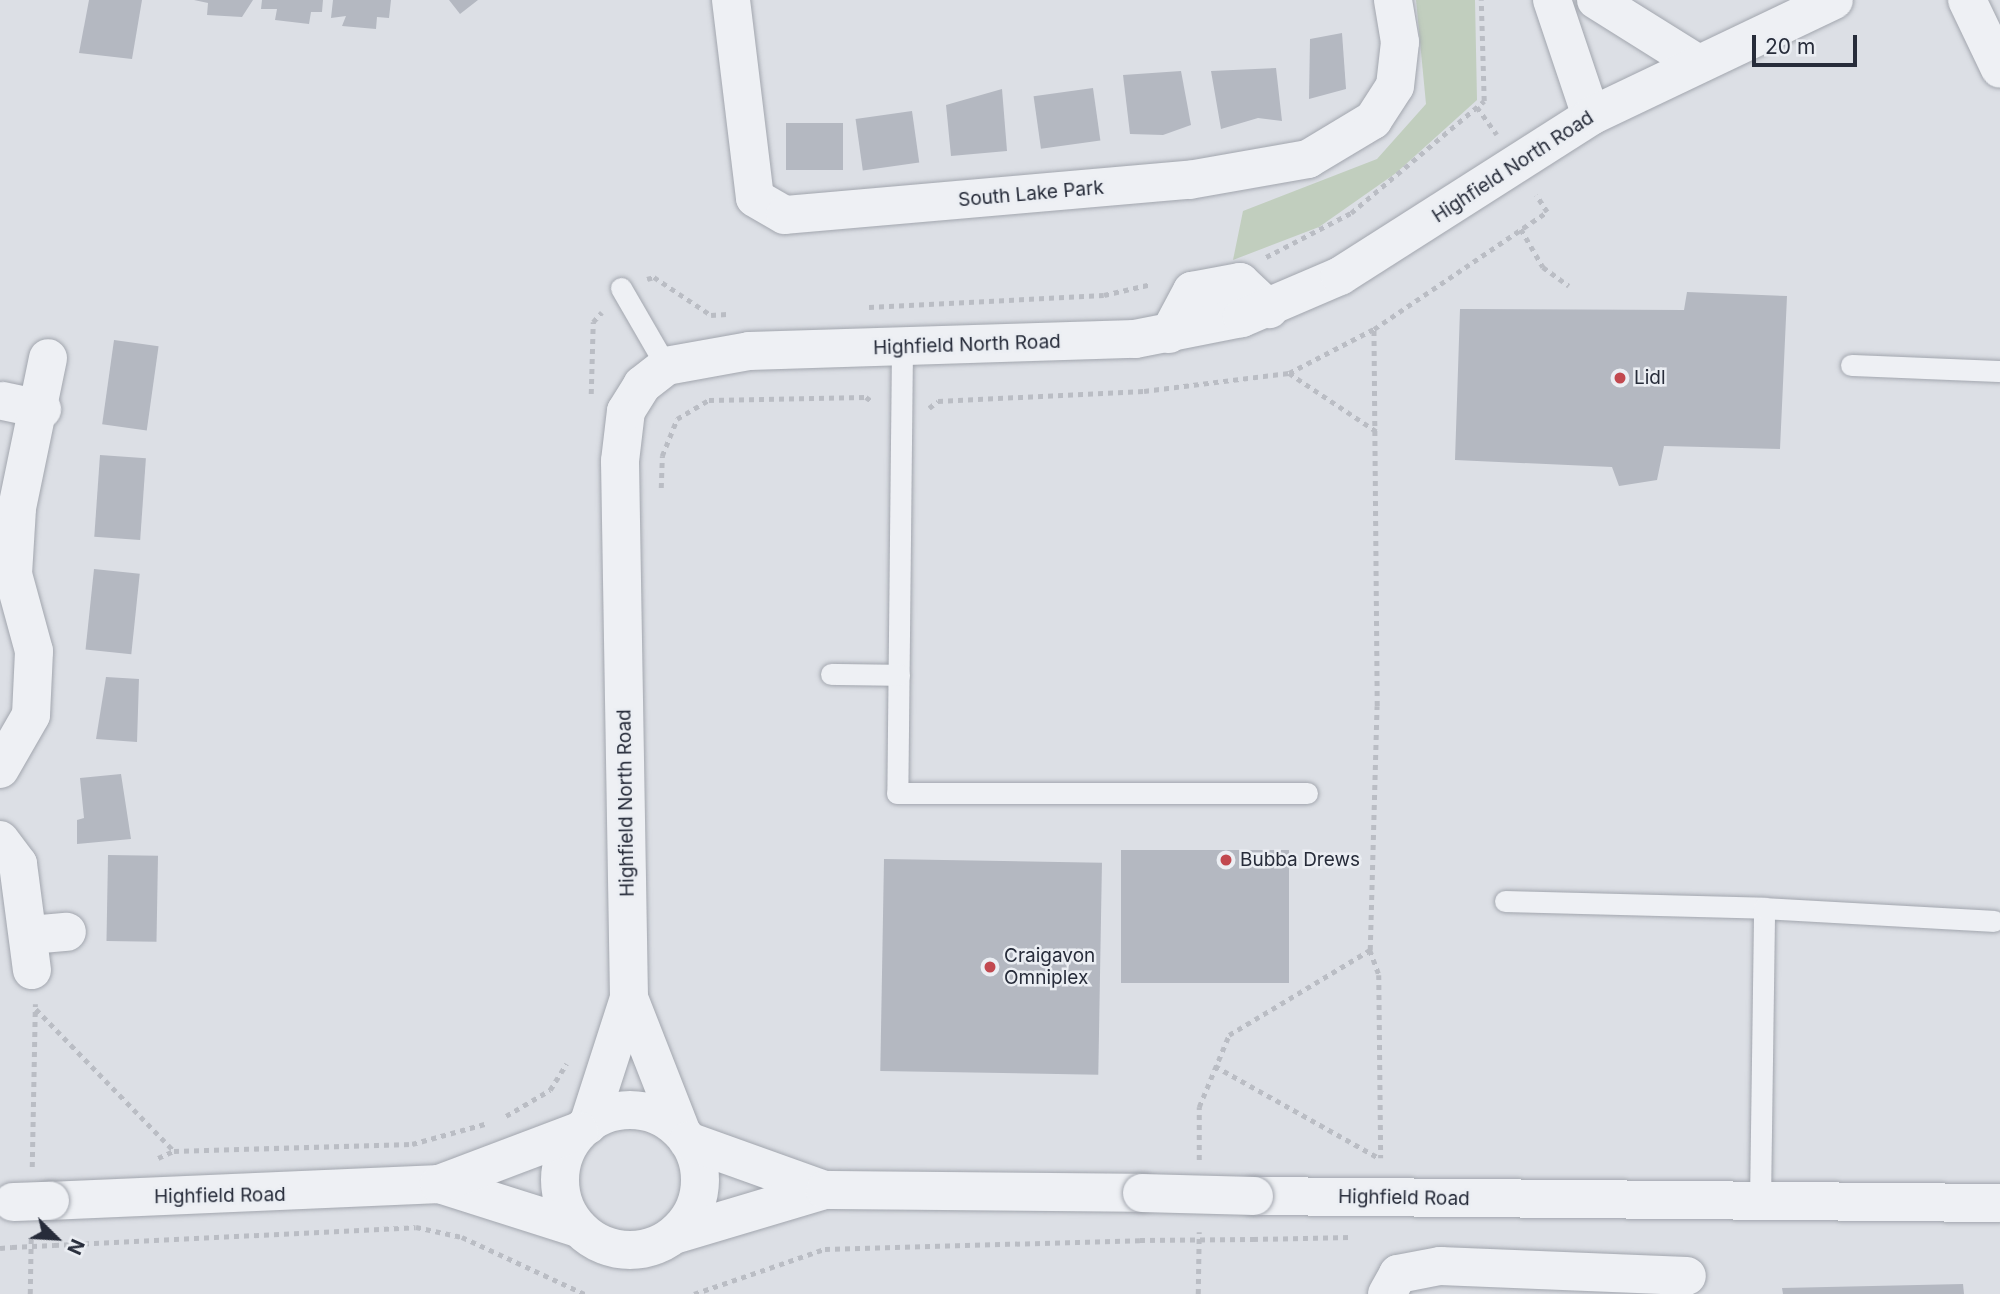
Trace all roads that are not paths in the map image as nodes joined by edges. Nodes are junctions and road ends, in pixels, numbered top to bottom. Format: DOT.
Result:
graph roads {
  1 [pos="731,0"];
  2 [pos="1393,0"];
  3 [pos="1552,0"];
  4 [pos="1596,0"];
  5 [pos="1834,0"];
  6 [pos="1967,0"];
  7 [pos="1698,63"];
  8 [pos="2000,69"];
  9 [pos="1591,116"];
  10 [pos="621,289"];
  11 [pos="902,347"];
  12 [pos="48,358"];
  13 [pos="1851,365"];
  14 [pos="666,366"];
  15 [pos="2000,371"];
  16 [pos="3,401"];
  17 [pos="42,409"];
  18 [pos="831,674"];
  19 [pos="899,675"];
  20 [pos="0,769"];
  21 [pos="1307,793"];
  22 [pos="0,840"];
  23 [pos="1505,901"];
  24 [pos="1764,908"];
  25 [pos="1994,920"];
  26 [pos="43,946"];
  27 [pos="629,998"];
  28 [pos="584,1128"];
  29 [pos="685,1136"];
  30 [pos="439,1184"];
  31 [pos="825,1190"];
  32 [pos="25,1200"];
  33 [pos="1760,1203"];
  34 [pos="1994,1206"];
  35 [pos="578,1228"];
  36 [pos="677,1234"];
  37 [pos="1688,1276"];
  38 [pos="1637,1284"];
  39 [pos="1387,1294"];
  1 -- 2 [label="street, South Lake Park"];
  3 -- 9 [label="street"];
  4 -- 7 [label="street"];
  5 -- 7 [label="street, Highfield North Road"];
  6 -- 8 [label="street"];
  7 -- 9 [label="street, Highfield North Road"];
  9 -- 11 [label="street, Highfield North Road"];
  10 -- 14 [label="lane"];
  11 -- 14 [label="street, Highfield North Road"];
  11 -- 19 [label="lane"];
  12 -- 17 [label="street"];
  13 -- 15 [label="lane"];
  14 -- 27 [label="street, Highfield North Road"];
  16 -- 17 [label="street"];
  17 -- 20 [label="street"];
  18 -- 19 [label="lane"];
  19 -- 21 [label="lane"];
  22 -- 26 [label="street"];
  23 -- 24 [label="lane"];
  24 -- 25 [label="lane"];
  24 -- 33 [label="lane"];
  27 -- 28 [label="street, Highfield North Road"];
  27 -- 29 [label="street, Highfield North Road"];
  28 -- 29 [label="street, Highfield Road"];
  28 -- 30 [label="street, Highfield Road"];
  28 -- 35 [label="street"];
  29 -- 31 [label="street, Highfield Road"];
  29 -- 36 [label="street"];
  30 -- 32 [label="street, Highfield Road"];
  30 -- 35 [label="street, Highfield Road"];
  31 -- 33 [label="street, Highfield Road, bridge"];
  31 -- 36 [label="street, Highfield Road"];
  33 -- 34 [label="street, Highfield Road"];
  35 -- 36 [label="street, Highfield Road"];
  37 -- 38 [label="street"];
  38 -- 39 [label="street"];
}
